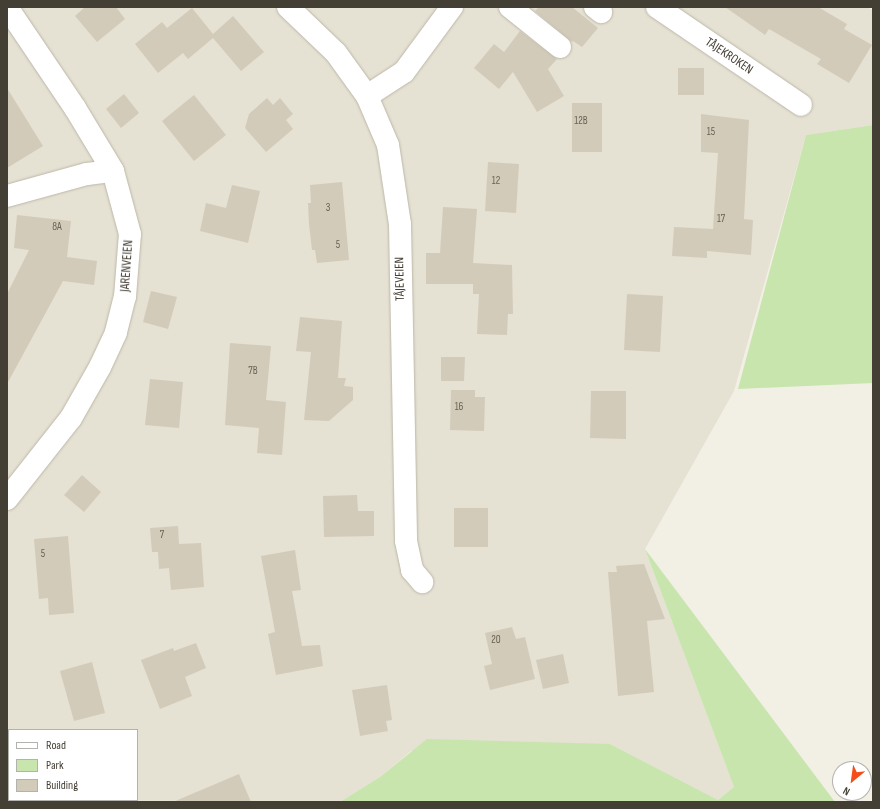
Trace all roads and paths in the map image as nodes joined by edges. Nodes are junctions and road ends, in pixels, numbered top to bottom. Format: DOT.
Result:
graph roads {
  1 [pos="7,7"];
  2 [pos="288,7"];
  3 [pos="452,7"];
  4 [pos="510,7"];
  5 [pos="657,7"];
  6 [pos="560,47"];
  7 [pos="367,96"];
  8 [pos="801,105"];
  9 [pos="113,171"];
  10 [pos="7,196"];
  11 [pos="7,499"];
  12 [pos="422,582"];
  1 -- 9 [label="street, JARENVEIEN"];
  2 -- 7 [label="street, TÅJEVEIEN"];
  3 -- 7 [label="street"];
  4 -- 6 [label="street"];
  5 -- 8 [label="street, TÅJEKROKEN"];
  7 -- 12 [label="street, TÅJEVEIEN"];
  9 -- 10 [label="street"];
  9 -- 11 [label="street, JARENVEIEN"];
}
